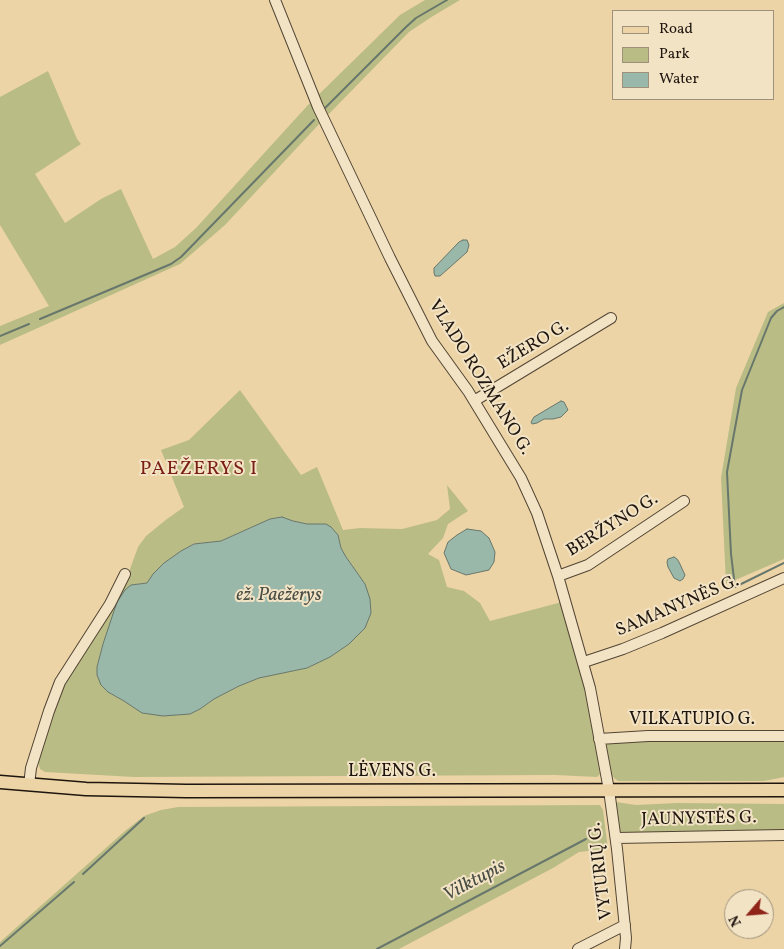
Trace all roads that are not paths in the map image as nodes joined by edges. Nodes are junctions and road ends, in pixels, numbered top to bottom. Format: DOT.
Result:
graph roads {
  1 [pos="275,0"];
  2 [pos="611,318"];
  3 [pos="474,401"];
  4 [pos="684,501"];
  5 [pos="126,574"];
  6 [pos="558,576"];
  7 [pos="784,578"];
  8 [pos="584,662"];
  9 [pos="784,736"];
  10 [pos="600,739"];
  11 [pos="0,782"];
  12 [pos="29,785"];
  13 [pos="609,790"];
  14 [pos="784,790"];
  15 [pos="784,835"];
  16 [pos="616,838"];
  17 [pos="625,925"];
  18 [pos="578,949"];
  19 [pos="625,949"];
  1 -- 3 [label="street, VLADO ROZMANO G."];
  2 -- 3 [label="street, EŽERO G."];
  3 -- 6 [label="street, VLADO ROZMANO G."];
  4 -- 6 [label="street, BERŽYNO G."];
  5 -- 12 [label="street"];
  6 -- 8 [label="street, VLADO ROZMANO G."];
  7 -- 8 [label="street, SAMANYNĖS G."];
  8 -- 10 [label="street, VLADO ROZMANO G."];
  9 -- 10 [label="street, VILKATUPIO G."];
  10 -- 13 [label="street, VLADO ROZMANO G."];
  11 -- 12 [label="main road, LĖVENS G."];
  12 -- 13 [label="main road, LĖVENS G."];
  13 -- 14 [label="main road, LĖVENS G."];
  13 -- 16 [label="street, VYTURIŲ G."];
  15 -- 16 [label="street, JAUNYSTĖS G."];
  16 -- 17 [label="street, VYTURIŲ G."];
  17 -- 18 [label="street"];
  17 -- 19 [label="street, VYTURIŲ G."];
}
